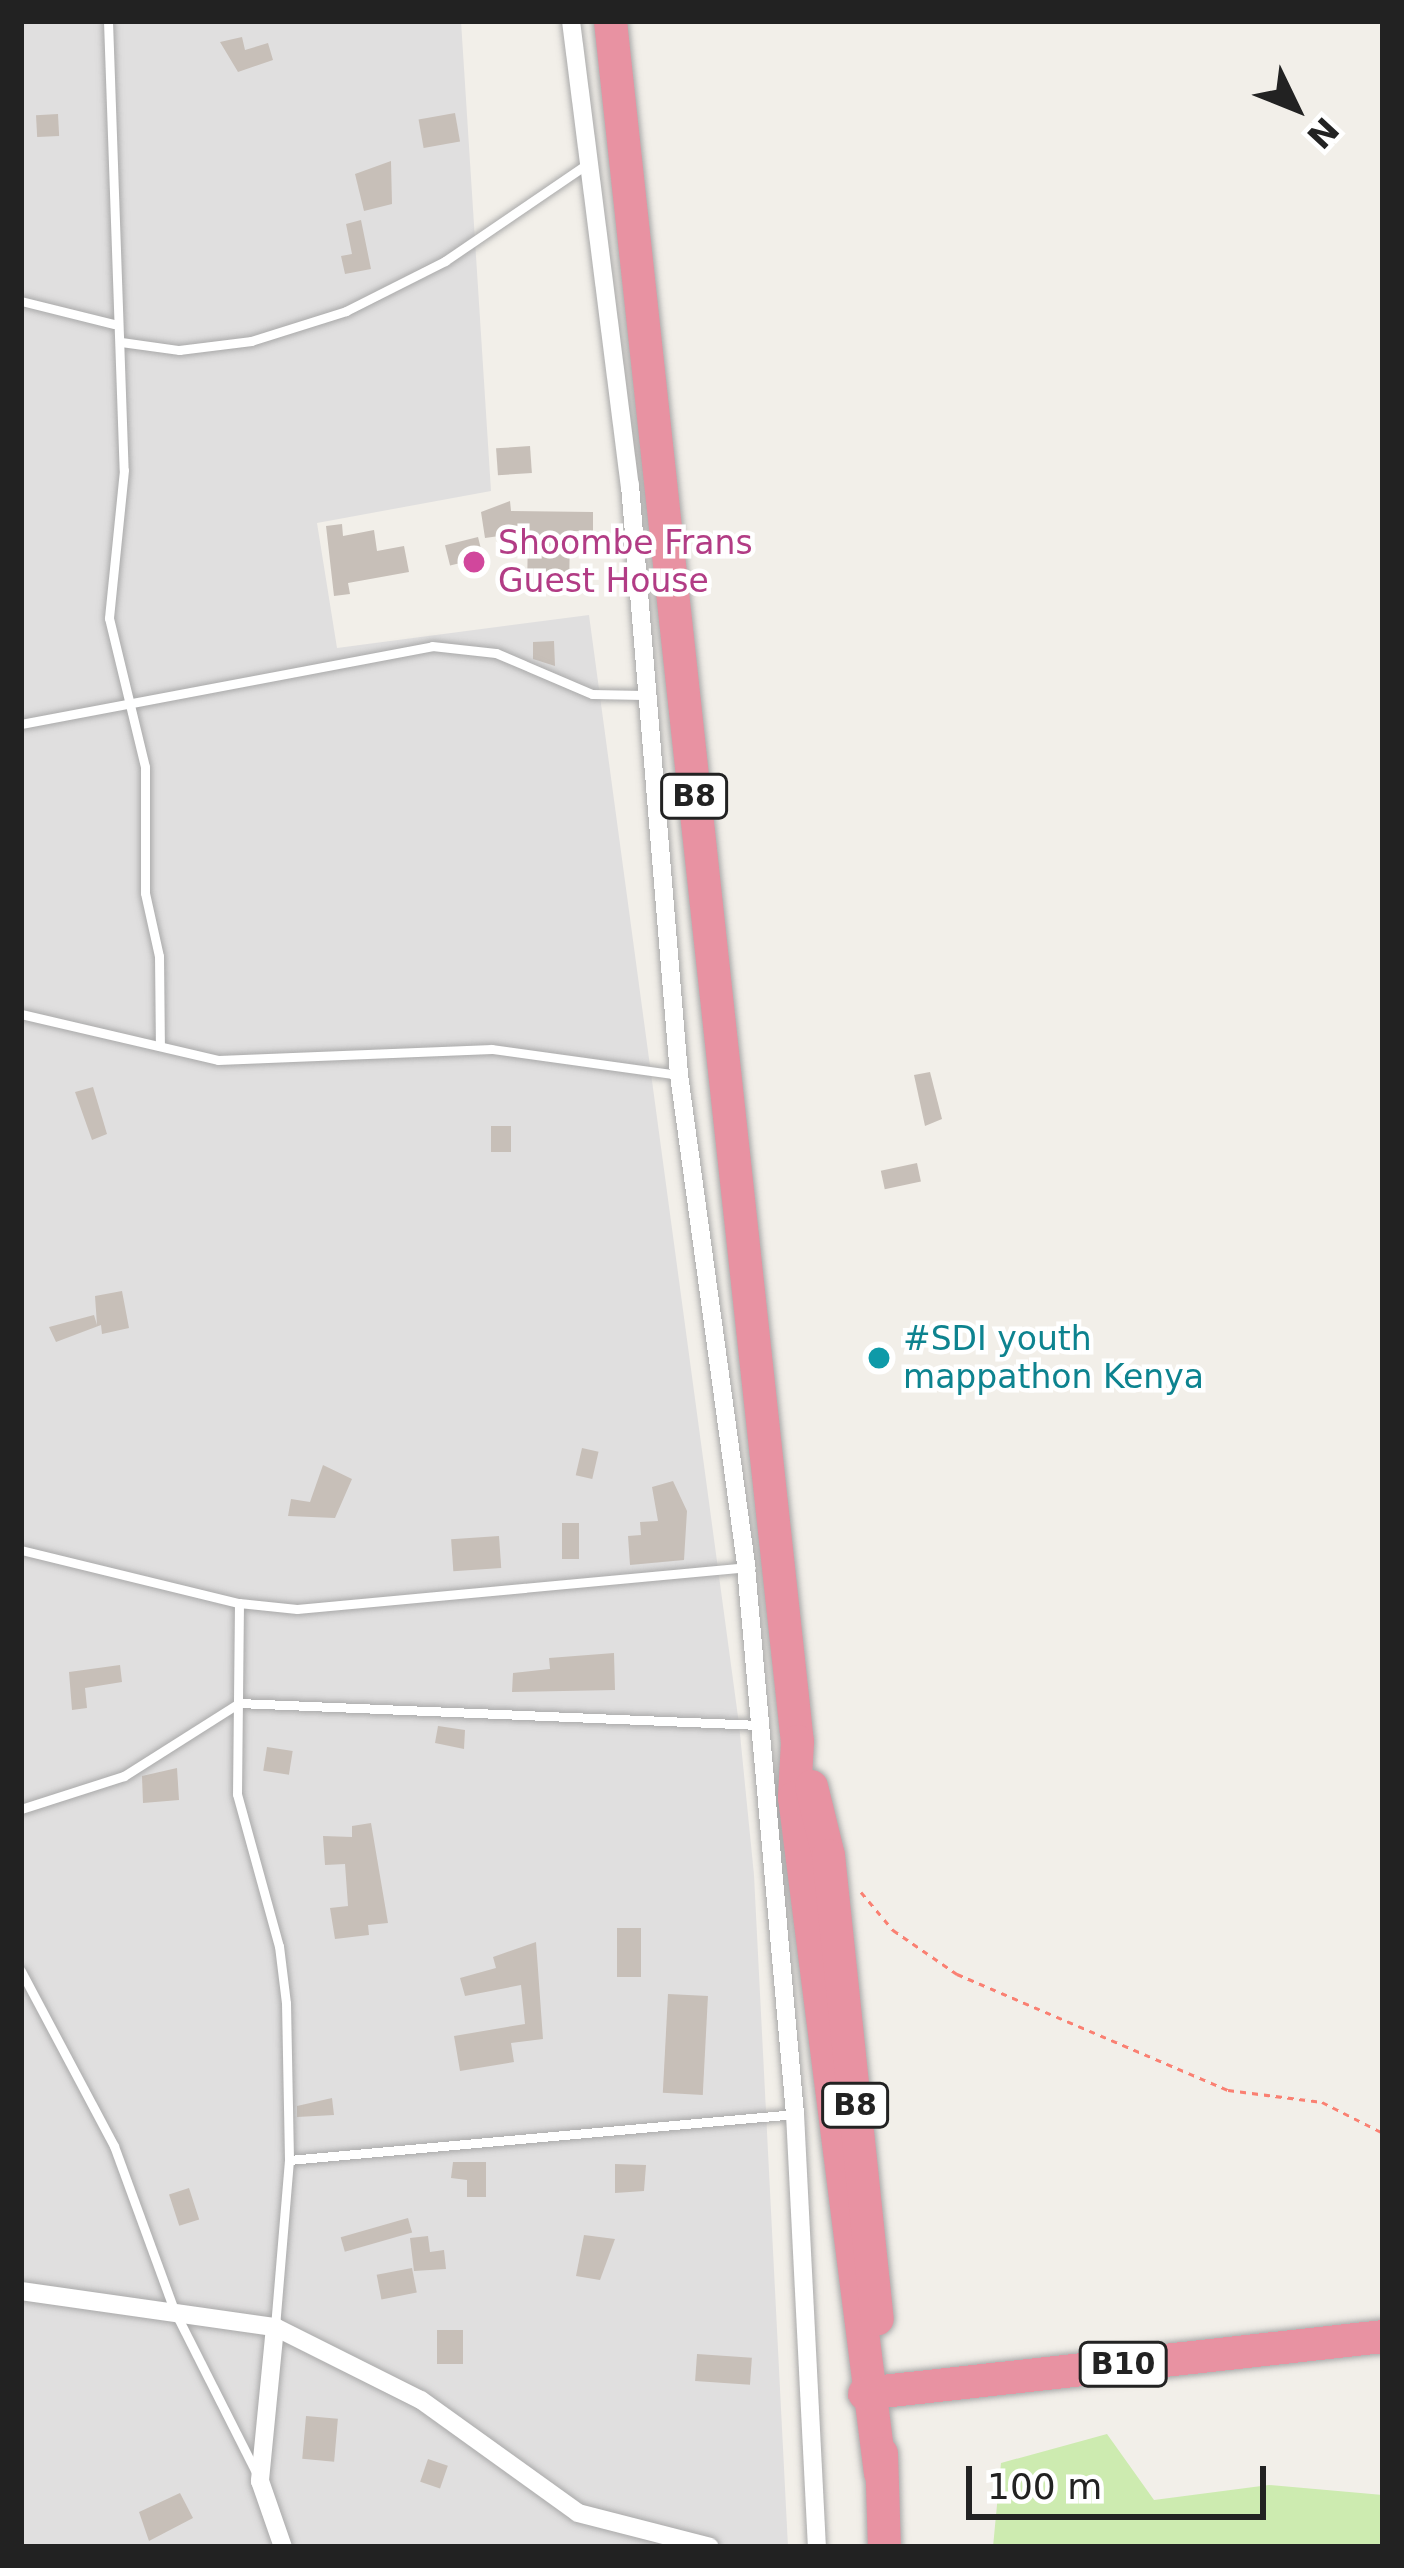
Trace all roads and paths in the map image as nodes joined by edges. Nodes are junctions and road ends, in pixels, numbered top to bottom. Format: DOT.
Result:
graph roads {
  1 [pos="108,21"];
  2 [pos="571,21"];
  3 [pos="610,21"];
  4 [pos="587,164"];
  5 [pos="21,301"];
  6 [pos="114,324"];
  7 [pos="121,342"];
  8 [pos="644,695"];
  9 [pos="125,704"];
  10 [pos="21,724"];
  11 [pos="21,1014"];
  12 [pos="160,1046"];
  13 [pos="679,1075"];
  14 [pos="21,1550"];
  15 [pos="746,1567"];
  16 [pos="239,1603"];
  17 [pos="238,1703"];
  18 [pos="760,1725"];
  19 [pos="21,1808"];
  20 [pos="856,1886"];
  21 [pos="21,1971"];
  22 [pos="795,2114"];
  23 [pos="1383,2133"];
  24 [pos="289,2160"];
  25 [pos="21,2291"];
  26 [pos="174,2310"];
  27 [pos="275,2327"];
  28 [pos="1383,2336"];
  29 [pos="874,2391"];
  30 [pos="260,2481"];
  31 [pos="283,2547"];
  32 [pos="710,2547"];
  33 [pos="817,2547"];
  34 [pos="884,2547"];
  1 -- 6 [label="lane"];
  2 -- 4 [label="street"];
  3 -- 29 [label="highway, B8"];
  4 -- 7 [label="lane"];
  4 -- 8 [label="street"];
  5 -- 6 [label="lane"];
  6 -- 7 [label="lane"];
  7 -- 9 [label="lane"];
  8 -- 9 [label="lane"];
  8 -- 13 [label="street"];
  9 -- 10 [label="lane"];
  9 -- 12 [label="lane"];
  11 -- 12 [label="lane"];
  12 -- 13 [label="lane"];
  13 -- 15 [label="street"];
  14 -- 16 [label="lane"];
  15 -- 16 [label="lane"];
  15 -- 18 [label="street"];
  16 -- 17 [label="lane"];
  17 -- 18 [label="lane"];
  17 -- 19 [label="lane"];
  17 -- 24 [label="lane"];
  18 -- 22 [label="street"];
  20 -- 23 [label="path"];
  21 -- 26 [label="lane"];
  22 -- 24 [label="lane"];
  22 -- 33 [label="street"];
  24 -- 27 [label="lane"];
  25 -- 26 [label="street"];
  26 -- 27 [label="street"];
  26 -- 30 [label="lane"];
  27 -- 30 [label="street"];
  27 -- 32 [label="street"];
  28 -- 29 [label="highway, B10"];
  29 -- 34 [label="highway, B8"];
  30 -- 31 [label="street"];
}
